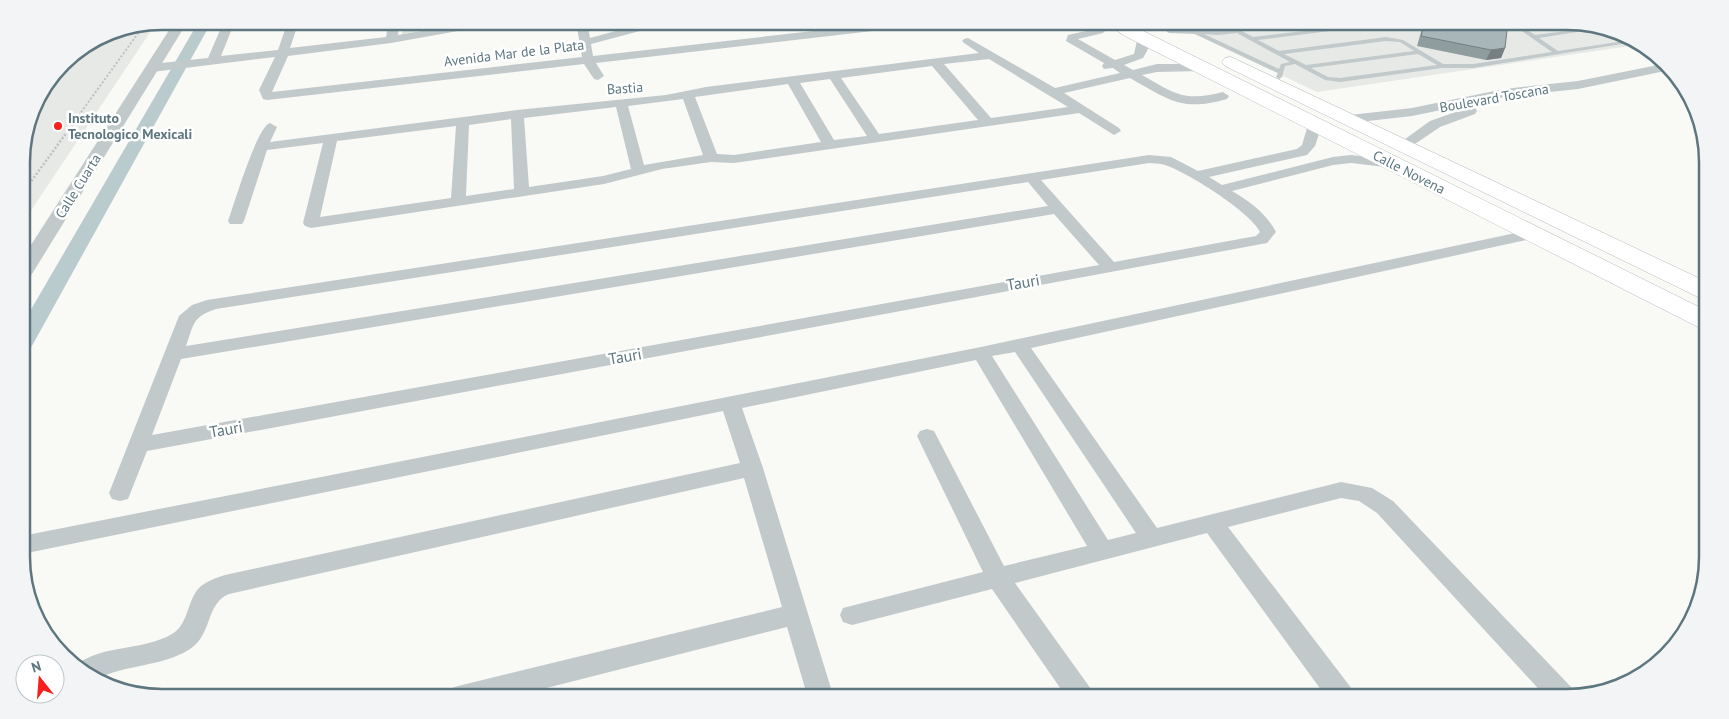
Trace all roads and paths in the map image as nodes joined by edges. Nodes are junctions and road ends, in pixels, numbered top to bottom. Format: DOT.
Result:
graph roads {
  1 [pos="178,30"];
  2 [pos="225,30"];
  3 [pos="291,30"];
  4 [pos="393,30"];
  5 [pos="447,30"];
  6 [pos="584,30"];
  7 [pos="632,30"];
  8 [pos="854,30"];
  9 [pos="1094,30"];
  10 [pos="1146,30"];
  11 [pos="1323,30"];
  12 [pos="1524,30"];
  13 [pos="1238,31"];
  14 [pos="1580,31"];
  15 [pos="1169,32"];
  16 [pos="1196,32"];
  17 [pos="139,33"];
  18 [pos="1534,37"];
  19 [pos="1252,39"];
  20 [pos="391,40"];
  21 [pos="968,41"];
  22 [pos="586,42"];
  23 [pos="1622,42"];
  24 [pos="1420,52"];
  25 [pos="1556,52"];
  26 [pos="283,53"];
  27 [pos="1279,53"];
  28 [pos="990,55"];
  29 [pos="588,60"];
  30 [pos="208,61"];
  31 [pos="934,62"];
  32 [pos="1296,62"];
  33 [pos="1115,65"];
  34 [pos="1442,66"];
  35 [pos="160,67"];
  36 [pos="1200,67"];
  37 [pos="1306,67"];
  38 [pos="1660,69"];
  39 [pos="1131,74"];
  40 [pos="833,75"];
  41 [pos="598,76"];
  42 [pos="1279,78"];
  43 [pos="1668,78"];
  44 [pos="792,80"];
  45 [pos="1038,84"];
  46 [pos="1578,85"];
  47 [pos="1053,92"];
  48 [pos="1590,93"];
  49 [pos="688,95"];
  50 [pos="1223,96"];
  51 [pos="621,103"];
  52 [pos="1436,108"];
  53 [pos="1081,110"];
  54 [pos="517,114"];
  55 [pos="1454,116"];
  56 [pos="1350,119"];
  57 [pos="463,121"];
  58 [pos="988,123"];
  59 [pos="1315,125"];
  60 [pos="270,127"];
  61 [pos="1114,131"];
  62 [pos="331,138"];
  63 [pos="876,139"];
  64 [pos="1404,145"];
  65 [pos="830,146"];
  66 [pos="261,147"];
  67 [pos="1281,157"];
  68 [pos="711,158"];
  69 [pos="1394,164"];
  70 [pos="638,169"];
  71 [pos="1302,169"];
  72 [pos="1195,176"];
  73 [pos="1031,177"];
  74 [pos="30,183"];
  75 [pos="1218,190"];
  76 [pos="522,192"];
  77 [pos="458,202"];
  78 [pos="1058,209"];
  79 [pos="236,221"];
  80 [pos="1563,223"];
  81 [pos="1534,234"];
  82 [pos="30,262"];
  83 [pos="1109,266"];
  84 [pos="1699,288"];
  85 [pos="1699,317"];
  86 [pos="1020,345"];
  87 [pos="981,353"];
  88 [pos="174,354"];
  89 [pos="731,405"];
  90 [pos="927,436"];
  91 [pos="140,445"];
  92 [pos="752,468"];
  93 [pos="120,494"];
  94 [pos="1212,523"];
  95 [pos="1152,538"];
  96 [pos="30,543"];
  97 [pos="1102,551"];
  98 [pos="998,578"];
  99 [pos="796,614"];
  100 [pos="852,614"];
  101 [pos="92,669"];
  102 [pos="494,689"];
  103 [pos="818,689"];
  104 [pos="1076,689"];
  105 [pos="1336,689"];
  106 [pos="1556,689"];
  1 -- 35 [label="street, Calle Cuarta"];
  2 -- 30 [label="street"];
  3 -- 26 [label="street, Avenida Mar de la Plata"];
  4 -- 20 [label="street"];
  5 -- 20 [label="street"];
  6 -- 22 [label="street"];
  7 -- 22 [label="street"];
  8 -- 29 [label="street, Avenida Mar de la Plata"];
  9 -- 33 [label="street"];
  10 -- 15 [label="main road, Calle Novena"];
  10 -- 33 [label="street"];
  10 -- 36 [label="main road, Calle Novena"];
  11 -- 19 [label="lane"];
  12 -- 18 [label="lane"];
  13 -- 16 [label="lane"];
  13 -- 19 [label="lane"];
  14 -- 18 [label="lane"];
  15 -- 16 [label="lane"];
  15 -- 42 [label="main road, Calle Novena"];
  16 -- 42 [label="lane"];
  17 -- 74 [label="path"];
  18 -- 25 [label="lane"];
  19 -- 27 [label="lane"];
  20 -- 26 [label="street"];
  21 -- 28 [label="street"];
  22 -- 29 [label="street"];
  23 -- 25 [label="lane"];
  24 -- 27 [label="lane"];
  24 -- 34 [label="lane"];
  24 -- 37 [label="lane"];
  25 -- 34 [label="lane"];
  26 -- 29 [label="street, Avenida Mar de la Plata"];
  26 -- 30 [label="street"];
  27 -- 32 [label="lane"];
  28 -- 31 [label="street, Bastia"];
  28 -- 45 [label="street"];
  29 -- 41 [label="street"];
  30 -- 35 [label="street"];
  31 -- 40 [label="street, Bastia"];
  31 -- 58 [label="street"];
  32 -- 37 [label="lane"];
  32 -- 42 [label="lane"];
  33 -- 39 [label="street"];
  33 -- 45 [label="street"];
  34 -- 37 [label="lane"];
  35 -- 82 [label="street, Calle Cuarta"];
  36 -- 39 [label="street"];
  36 -- 59 [label="main road, Calle Novena"];
  38 -- 46 [label="street, Boulevard Toscana"];
  39 -- 47 [label="street"];
  39 -- 50 [label="street"];
  40 -- 44 [label="street, Bastia"];
  40 -- 63 [label="street"];
  42 -- 56 [label="main road, Calle Novena"];
  43 -- 48 [label="street, Boulevard Toscana"];
  44 -- 49 [label="street, Bastia"];
  44 -- 65 [label="street"];
  45 -- 47 [label="street"];
  46 -- 48 [label="street"];
  46 -- 52 [label="street, Boulevard Toscana"];
  47 -- 53 [label="street"];
  48 -- 55 [label="street, Boulevard Toscana"];
  49 -- 51 [label="street, Bastia"];
  49 -- 68 [label="street"];
  51 -- 54 [label="street, Bastia"];
  51 -- 70 [label="street"];
  52 -- 55 [label="street"];
  52 -- 56 [label="street, Boulevard Toscana"];
  53 -- 58 [label="street"];
  53 -- 61 [label="street"];
  54 -- 57 [label="street, Bastia"];
  54 -- 76 [label="street"];
  55 -- 64 [label="street, Boulevard Toscana"];
  56 -- 64 [label="main road, Calle Novena"];
  57 -- 62 [label="street, Bastia"];
  57 -- 77 [label="street"];
  58 -- 63 [label="street"];
  59 -- 67 [label="street"];
  59 -- 69 [label="main road, Calle Novena"];
  60 -- 66 [label="street"];
  62 -- 66 [label="street, Bastia"];
  62 -- 77 [label="street"];
  63 -- 65 [label="street"];
  64 -- 80 [label="main road, Calle Novena"];
  65 -- 68 [label="street"];
  66 -- 79 [label="street"];
  67 -- 71 [label="street"];
  67 -- 72 [label="street"];
  68 -- 70 [label="street"];
  69 -- 71 [label="street"];
  69 -- 81 [label="main road, Calle Novena"];
  70 -- 76 [label="street"];
  71 -- 75 [label="street"];
  72 -- 73 [label="street"];
  72 -- 75 [label="street"];
  73 -- 78 [label="street"];
  73 -- 88 [label="street"];
  75 -- 83 [label="street, Tauri"];
  76 -- 77 [label="street"];
  78 -- 83 [label="street"];
  78 -- 88 [label="street"];
  80 -- 81 [label="main road"];
  80 -- 84 [label="main road, Calle Novena"];
  81 -- 85 [label="main road, Calle Novena"];
  81 -- 86 [label="street"];
  83 -- 91 [label="street, Tauri"];
  86 -- 87 [label="street"];
  86 -- 95 [label="street"];
  87 -- 89 [label="street"];
  87 -- 97 [label="street"];
  88 -- 91 [label="street"];
  89 -- 92 [label="street"];
  89 -- 96 [label="street"];
  90 -- 98 [label="street"];
  91 -- 93 [label="street"];
  92 -- 99 [label="street"];
  92 -- 101 [label="street"];
  94 -- 95 [label="street"];
  94 -- 105 [label="street"];
  94 -- 106 [label="street"];
  95 -- 97 [label="street"];
  97 -- 98 [label="street"];
  98 -- 100 [label="street"];
  98 -- 104 [label="street"];
  99 -- 102 [label="street"];
  99 -- 103 [label="street"];
}
